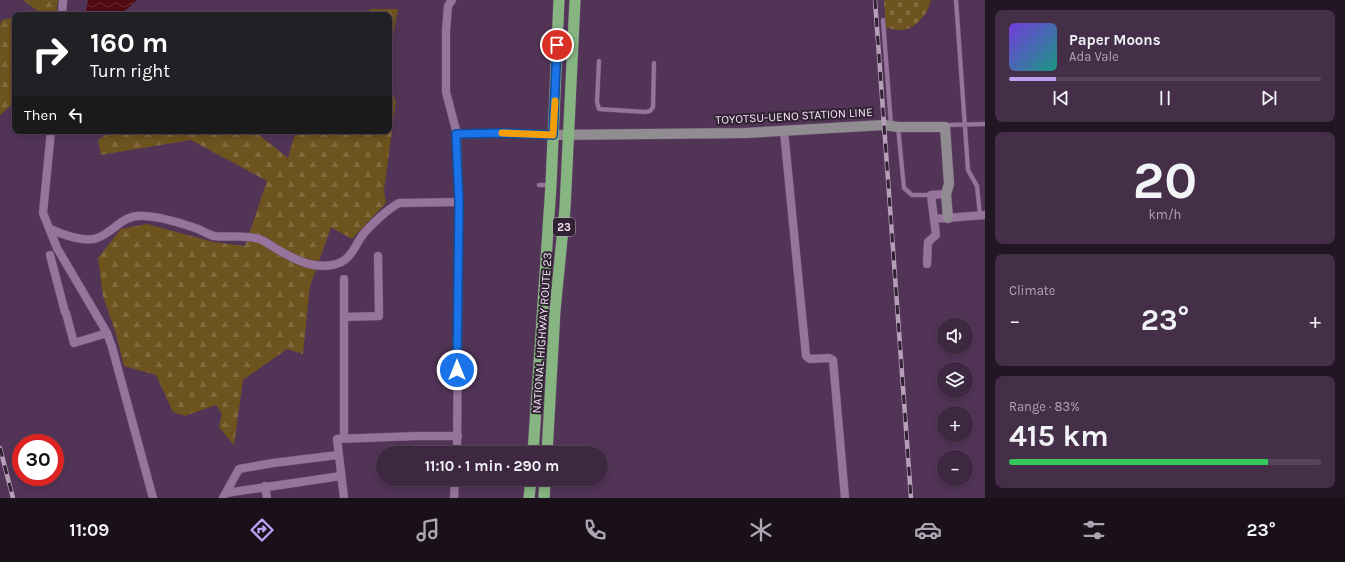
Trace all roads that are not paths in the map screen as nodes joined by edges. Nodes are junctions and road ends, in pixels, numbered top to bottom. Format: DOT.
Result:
graph roads {
  1 [pos="63,0"];
  2 [pos="452,0"];
  3 [pos="559,0"];
  4 [pos="575,0"];
  5 [pos="956,0"];
  6 [pos="62,12"];
  7 [pos="883,20"];
  8 [pos="599,61"];
  9 [pos="654,63"];
  10 [pos="985,124"];
  11 [pos="894,126"];
  12 [pos="964,126"];
  13 [pos="945,127"];
  14 [pos="784,131"];
  15 [pos="50,134"];
  16 [pos="456,134"];
  17 [pos="553,135"];
  18 [pos="568,135"];
  19 [pos="539,185"];
  20 [pos="551,185"];
  21 [pos="931,194"];
  22 [pos="946,194"];
  23 [pos="459,202"];
  24 [pos="983,217"];
  25 [pos="948,218"];
  26 [pos="934,219"];
  27 [pos="50,229"];
  28 [pos="50,255"];
  29 [pos="378,256"];
  30 [pos="927,264"];
  31 [pos="344,279"];
  32 [pos="344,317"];
  33 [pos="107,333"];
  34 [pos="458,436"];
  35 [pos="344,438"];
  36 [pos="457,446"];
  37 [pos="532,446"];
  38 [pos="547,446"];
  39 [pos="338,455"];
  40 [pos="341,476"];
  41 [pos="265,486"];
  42 [pos="455,486"];
  43 [pos="531,486"];
  44 [pos="545,486"];
  45 [pos="225,495"];
  46 [pos="153,498"];
  47 [pos="267,498"];
  48 [pos="344,498"];
  49 [pos="454,498"];
  50 [pos="530,498"];
  51 [pos="544,498"];
  52 [pos="845,498"];
  1 -- 6 [label="street"];
  2 -- 16 [label="street"];
  3 -- 17 [label="highway, NATIONAL HIGHWAY ROUTE 23 / 23"];
  4 -- 18 [label="highway, NATIONAL HIGHWAY ROUTE 23 / 23"];
  5 -- 12 [label="lane"];
  7 -- 11 [label="lane"];
  8 -- 9 [label="lane"];
  10 -- 12 [label="lane"];
  11 -- 13 [label="main road, TOYOTSU-UENO STATION LINE"];
  11 -- 14 [label="main road, TOYOTSU-UENO STATION LINE"];
  11 -- 21 [label="lane"];
  12 -- 13 [label="lane"];
  12 -- 24 [label="lane"];
  13 -- 22 [label="main road"];
  14 -- 18 [label="main road, TOYOTSU-UENO STATION LINE"];
  14 -- 52 [label="street"];
  15 -- 27 [label="street"];
  16 -- 17 [label="street"];
  16 -- 23 [label="street"];
  17 -- 18 [label="main road, TOYOTSU-UENO STATION LINE"];
  17 -- 20 [label="highway, NATIONAL HIGHWAY ROUTE 23 / 23"];
  18 -- 38 [label="highway, NATIONAL HIGHWAY ROUTE 23 / 23"];
  19 -- 20 [label="lane"];
  20 -- 37 [label="highway, NATIONAL HIGHWAY ROUTE 23 / 23"];
  21 -- 22 [label="street"];
  21 -- 26 [label="street"];
  22 -- 25 [label="main road"];
  23 -- 27 [label="street"];
  23 -- 34 [label="street"];
  24 -- 25 [label="street"];
  25 -- 26 [label="street"];
  26 -- 30 [label="street"];
  27 -- 33 [label="street"];
  28 -- 33 [label="street"];
  29 -- 32 [label="street"];
  31 -- 32 [label="street"];
  32 -- 35 [label="street"];
  33 -- 46 [label="street"];
  34 -- 35 [label="street"];
  34 -- 36 [label="street"];
  35 -- 39 [label="street"];
  39 -- 40 [label="street"];
  39 -- 45 [label="street"];
  40 -- 41 [label="street"];
  40 -- 48 [label="street"];
  41 -- 45 [label="street"];
  41 -- 47 [label="street"];
  42 -- 49 [label="street"];
  43 -- 50 [label="highway"];
  44 -- 51 [label="highway"];
}
